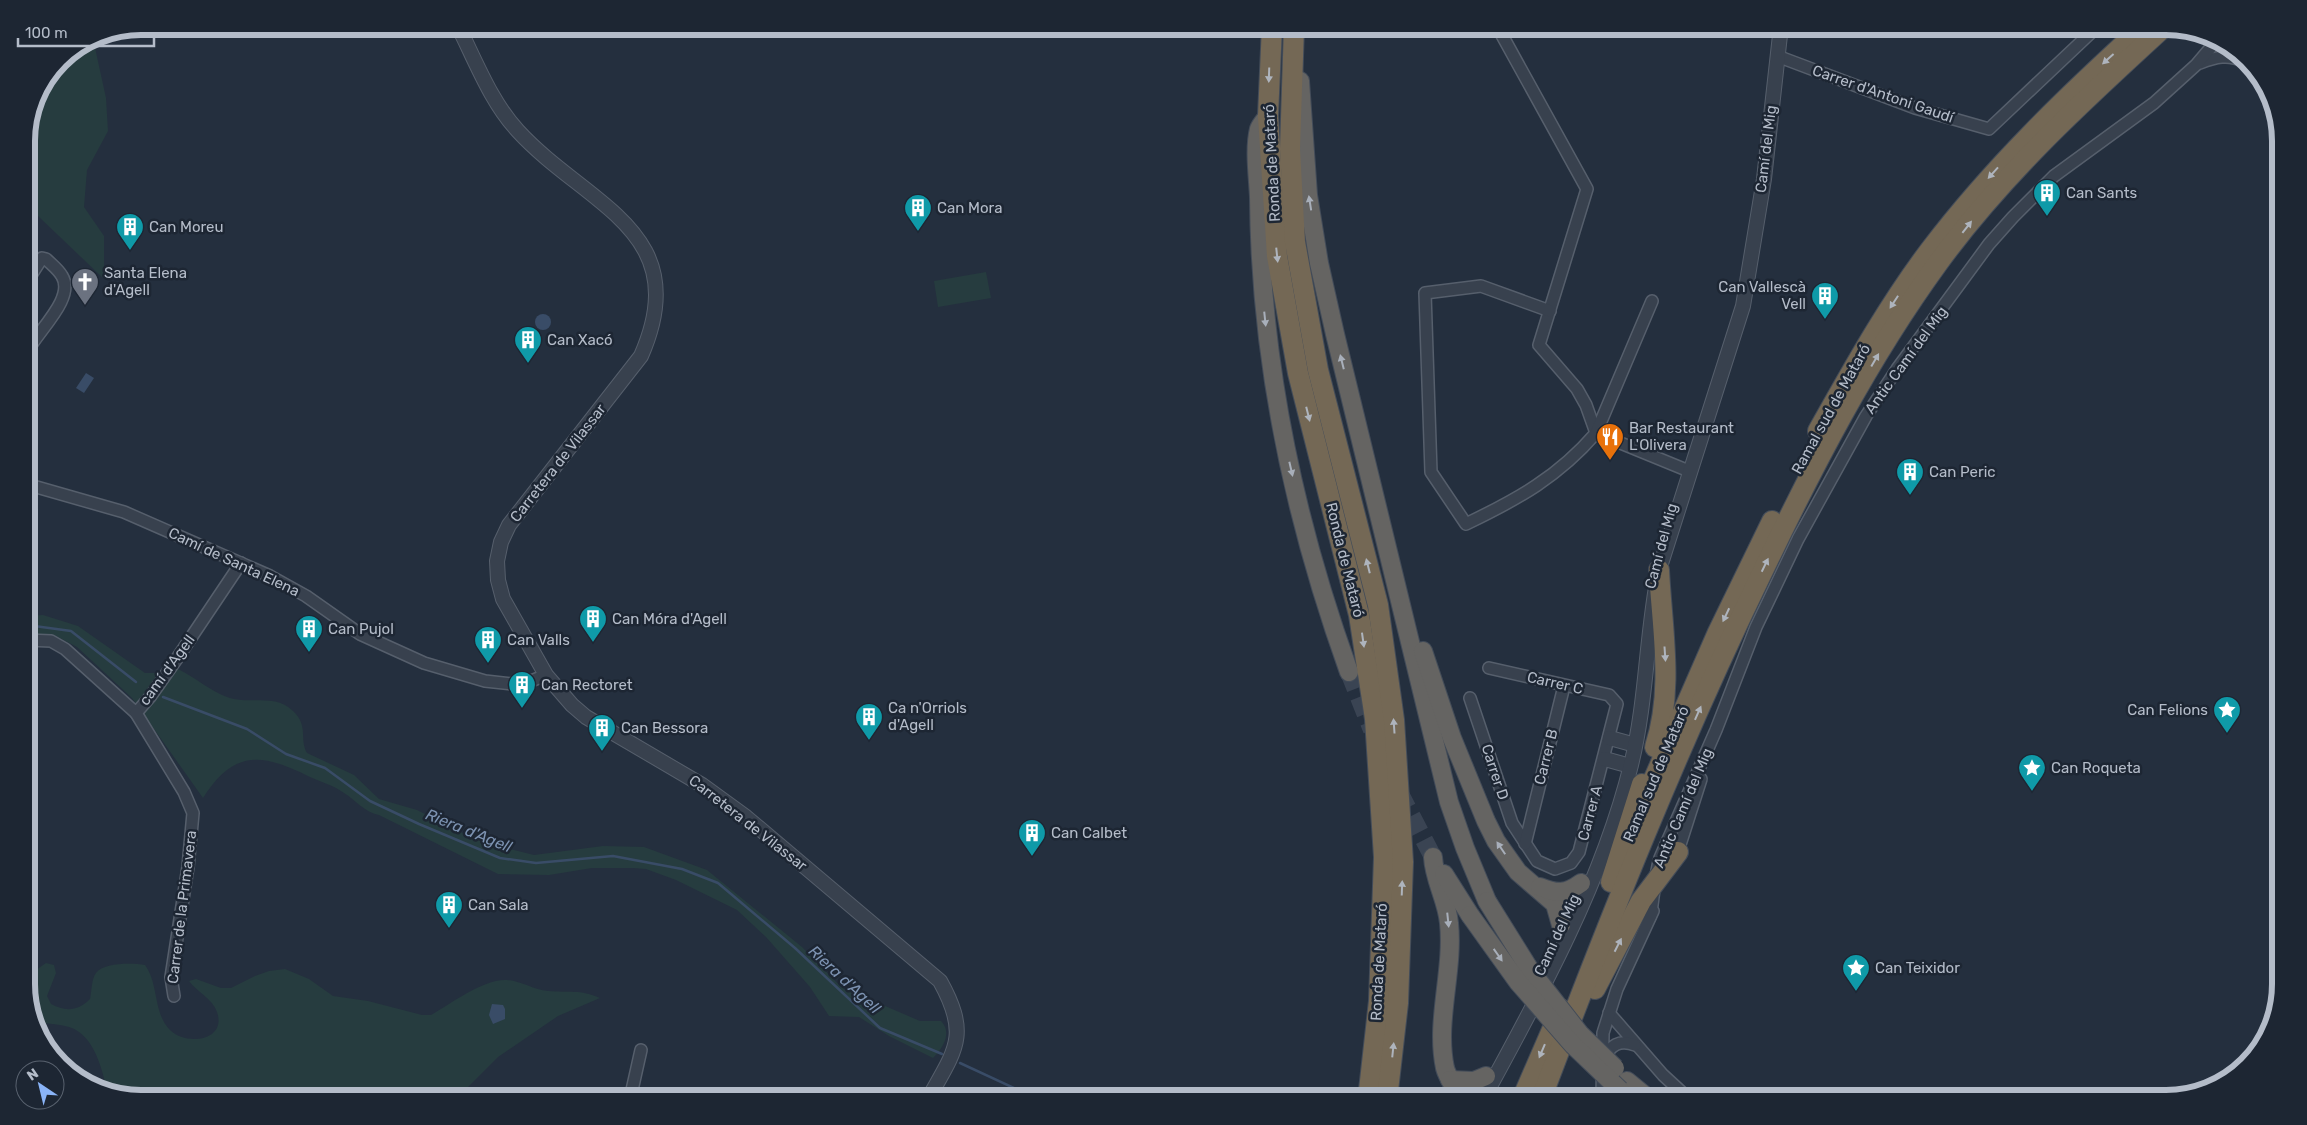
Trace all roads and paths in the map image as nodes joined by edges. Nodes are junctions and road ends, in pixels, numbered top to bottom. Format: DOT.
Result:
graph roads {
  1 [pos="462,35"];
  2 [pos="1272,35"];
  3 [pos="1293,35"];
  4 [pos="1502,35"];
  5 [pos="1780,35"];
  6 [pos="2089,35"];
  7 [pos="2134,35"];
  8 [pos="2155,35"];
  9 [pos="2212,46"];
  10 [pos="1777,56"];
  11 [pos="2230,57"];
  12 [pos="1291,59"];
  13 [pos="2196,65"];
  14 [pos="1268,116"];
  15 [pos="35,269"];
  16 [pos="1748,272"];
  17 [pos="1652,301"];
  18 [pos="1550,311"];
  19 [pos="35,338"];
  20 [pos="1718,390"];
  21 [pos="1596,433"];
  22 [pos="1684,469"];
  23 [pos="35,487"];
  24 [pos="1674,510"];
  25 [pos="241,563"];
  26 [pos="1659,570"];
  27 [pos="1395,579"];
  28 [pos="35,640"];
  29 [pos="1489,668"];
  30 [pos="1349,672"];
  31 [pos="546,675"];
  32 [pos="1564,686"];
  33 [pos="1645,686"];
  34 [pos="1470,698"];
  35 [pos="1618,704"];
  36 [pos="136,713"];
  37 [pos="1716,730"];
  38 [pos="1610,738"];
  39 [pos="1628,743"];
  40 [pos="1605,759"];
  41 [pos="1622,764"];
  42 [pos="1515,828"];
  43 [pos="1528,828"];
  44 [pos="1606,841"];
  45 [pos="1525,844"];
  46 [pos="1678,852"];
  47 [pos="1620,860"];
  48 [pos="1655,882"];
  49 [pos="1581,883"];
  50 [pos="1533,884"];
  51 [pos="1650,917"];
  52 [pos="1562,925"];
  53 [pos="174,996"];
  54 [pos="1609,1013"];
  55 [pos="1636,1045"];
  56 [pos="641,1050"];
  57 [pos="1602,1060"];
  58 [pos="1554,1066"];
  59 [pos="1486,1076"];
  60 [pos="1450,1080"];
  61 [pos="632,1090"];
  62 [pos="933,1090"];
  63 [pos="1369,1090"];
  64 [pos="1389,1090"];
  65 [pos="1455,1090"];
  66 [pos="1477,1090"];
  67 [pos="1488,1090"];
  68 [pos="1526,1090"];
  69 [pos="1545,1090"];
  70 [pos="1602,1090"];
  71 [pos="1626,1090"];
  72 [pos="1680,1090"];
  1 -- 31 [label="street, Carretera de Vilassar"];
  2 -- 14 [label="highway, Ronda de Mataró, one-way"];
  3 -- 12 [label="highway, Ronda de Mataró"];
  4 -- 18 [label="street"];
  5 -- 10 [label="street, Camí del Mig"];
  6 -- 10 [label="street, Carrer d'Antoni Gaudí"];
  7 -- 47 [label="highway, Ramal sud de Mataró, one-way"];
  58 -- 8 [label="highway, one-way"];
  9 -- 13 [label="street, Antic Camí del Mig"];
  10 -- 16 [label="street, Camí del Mig"];
  11 -- 13 [label="street, Antic Camí del Mig"];
  27 -- 12 [label="highway, one-way"];
  64 -- 12 [label="highway, Ronda de Mataró, one-way"];
  13 -- 37 [label="street, Antic Camí del Mig"];
  14 -- 30 [label="highway, one-way"];
  14 -- 63 [label="highway, Ronda de Mataró, one-way"];
  15 -- 19 [label="street"];
  16 -- 20 [label="street, Camí del Mig"];
  16 -- 22 [label="street, Camí del Mig"];
  17 -- 21 [label="street"];
  18 -- 21 [label="street"];
  18 -- 21 [label="street"];
  20 -- 22 [label="street, Camí del Mig"];
  20 -- 24 [label="street, Camí del Mig"];
  21 -- 22 [label="street"];
  22 -- 24 [label="street, Camí del Mig"];
  23 -- 25 [label="street, Camí de Santa Elena"];
  24 -- 26 [label="street, Camí del Mig"];
  24 -- 39 [label="street, Camí del Mig"];
  25 -- 31 [label="street, Camí de Santa Elena"];
  25 -- 36 [label="street, camí d'Agell"];
  26 -- 33 [label="street, Camí del Mig"];
  26 -- 47 [label="highway, one-way"];
  50 -- 27 [label="highway, one-way"];
  27 -- 71 [label="highway, bridge"];
  28 -- 36 [label="street, camí d'Agell"];
  29 -- 32 [label="street, Carrer C"];
  31 -- 62 [label="street, Carretera de Vilassar"];
  32 -- 35 [label="street, Carrer C"];
  32 -- 43 [label="street, Carrer B"];
  33 -- 39 [label="street, Camí del Mig"];
  33 -- 44 [label="street, Camí del Mig"];
  34 -- 42 [label="street, Carrer D"];
  35 -- 38 [label="street, Carrer A"];
  36 -- 53 [label="street, Carrer de la Primavera"];
  37 -- 46 [label="street, Antic Camí del Mig"];
  37 -- 48 [label="street, Antic Camí del Mig"];
  38 -- 39 [label="street"];
  38 -- 40 [label="street, Carrer A"];
  39 -- 41 [label="street, Camí del Mig"];
  40 -- 41 [label="street"];
  40 -- 45 [label="street, Carrer A"];
  41 -- 44 [label="street, Camí del Mig"];
  41 -- 49 [label="street, Camí del Mig"];
  42 -- 43 [label="street"];
  42 -- 45 [label="street, Carrer D"];
  43 -- 45 [label="street, Carrer B"];
  44 -- 67 [label="street, Camí del Mig"];
  46 -- 48 [label="highway"];
  46 -- 51 [label="street, Antic Camí del Mig"];
  47 -- 68 [label="highway, one-way"];
  48 -- 51 [label="street, Antic Camí del Mig"];
  58 -- 48 [label="highway, one-way"];
  49 -- 50 [label="highway"];
  49 -- 52 [label="street, Camí del Mig"];
  50 -- 52 [label="highway"];
  51 -- 54 [label="street, Antic Camí del Mig"];
  52 -- 59 [label="street, Camí del Mig"];
  54 -- 55 [label="street"];
  54 -- 57 [label="street, Antic Camí del Mig"];
  55 -- 57 [label="street"];
  55 -- 72 [label="street"];
  56 -- 61 [label="street"];
  57 -- 70 [label="street, Antic Camí del Mig"];
  58 -- 69 [label="highway"];
  59 -- 60 [label="highway"];
  59 -- 66 [label="street, Camí del Mig"];
  60 -- 65 [label="highway"];
  60 -- 71 [label="highway, bridge"];
}
